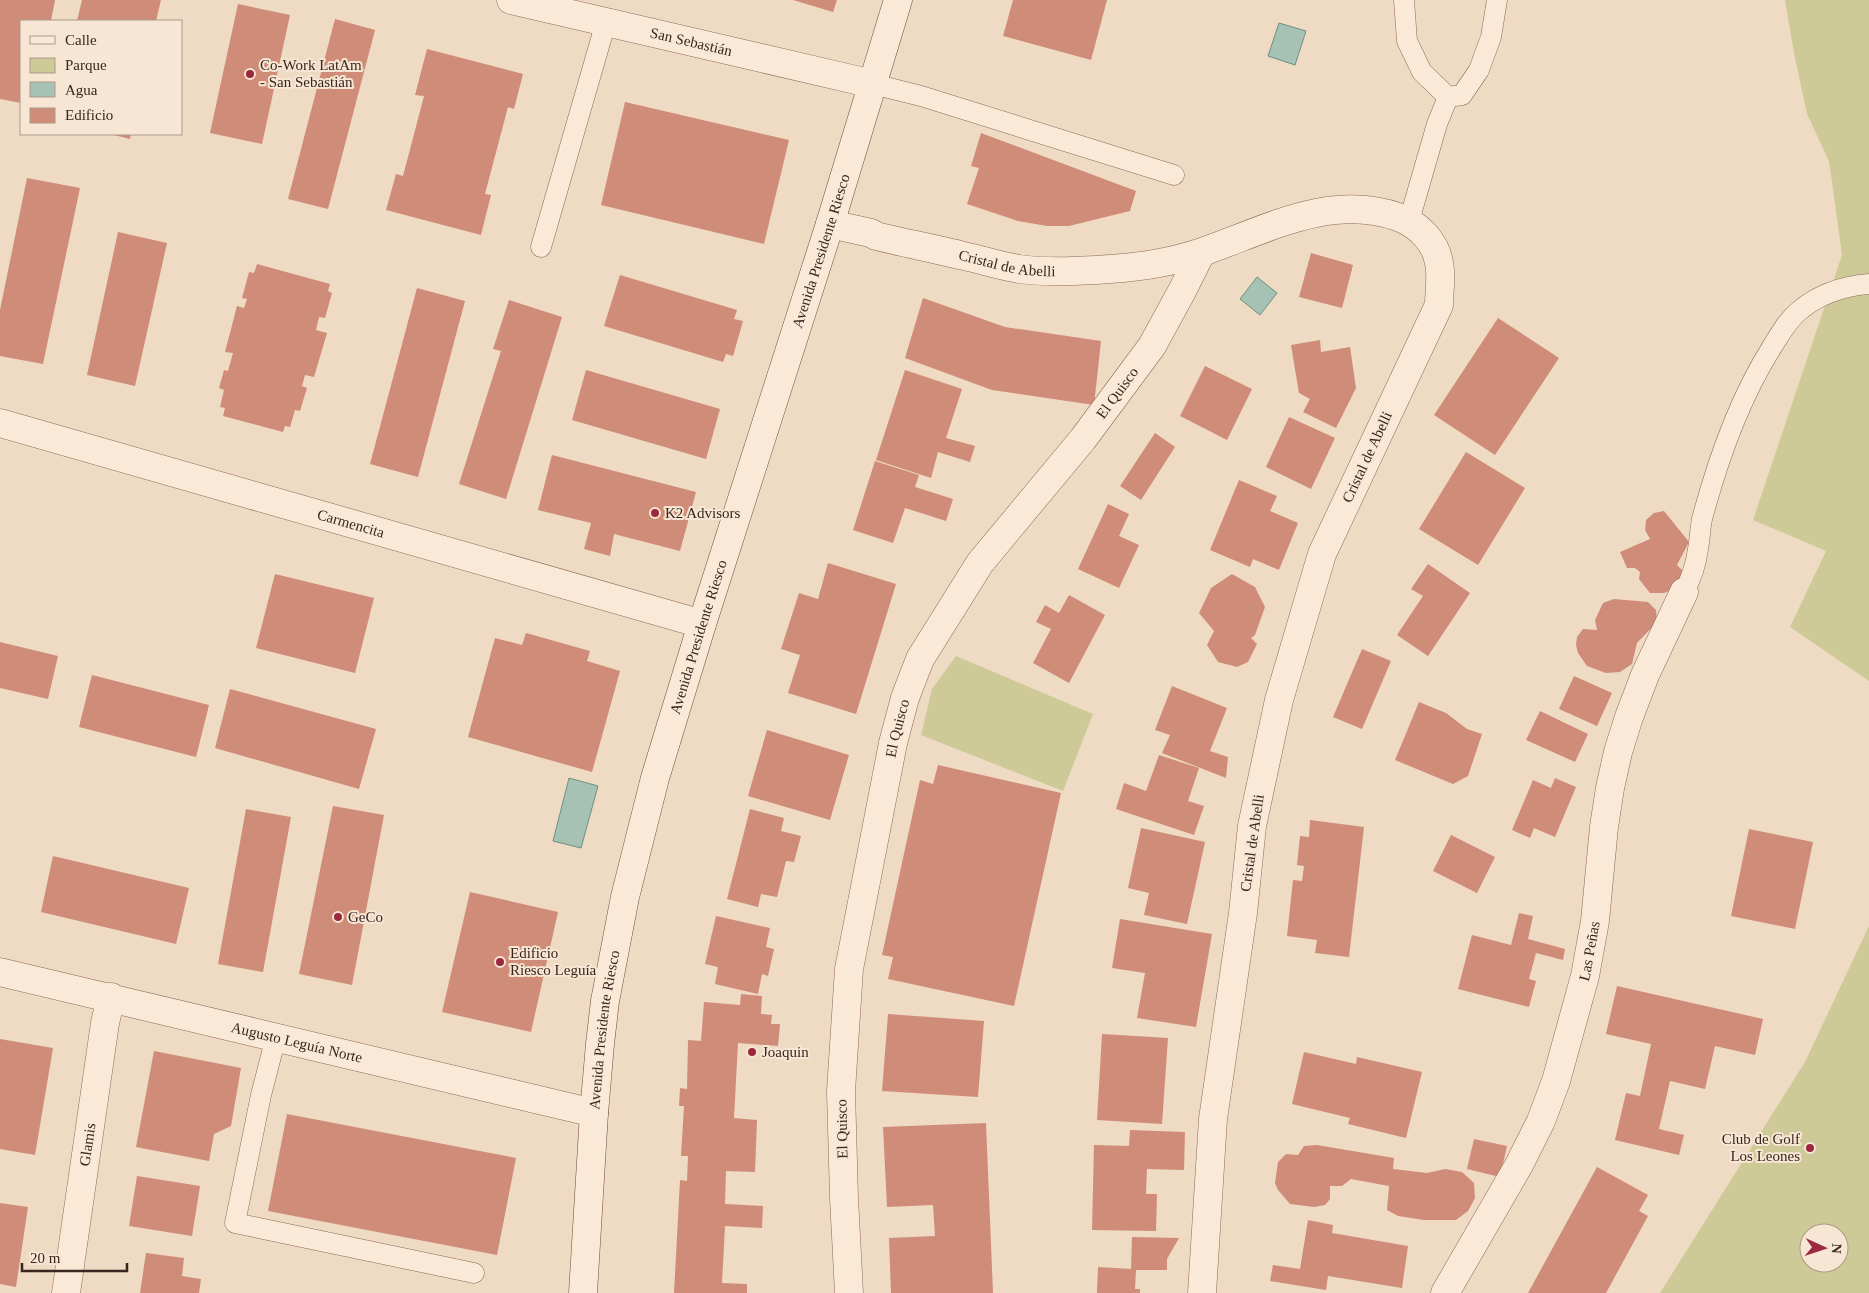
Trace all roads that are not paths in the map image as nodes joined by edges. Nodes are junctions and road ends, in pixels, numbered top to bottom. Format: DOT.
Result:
graph roads {
  1 [pos="511,0"];
  2 [pos="898,0"];
  3 [pos="1404,0"];
  4 [pos="1497,0"];
  5 [pos="606,22"];
  6 [pos="873,84"];
  7 [pos="1448,97"];
  8 [pos="1174,175"];
  9 [pos="1409,221"];
  10 [pos="830,224"];
  11 [pos="541,247"];
  12 [pos="1201,252"];
  13 [pos="1869,284"];
  14 [pos="0,423"];
  15 [pos="1684,592"];
  16 [pos="702,624"];
  17 [pos="0,972"];
  18 [pos="112,997"];
  19 [pos="276,1036"];
  20 [pos="594,1112"];
  21 [pos="474,1273"];
  22 [pos="66,1293"];
  23 [pos="583,1293"];
  24 [pos="849,1293"];
  25 [pos="1202,1293"];
  26 [pos="1445,1293"];
  1 -- 5 [label="street, San Sebastián"];
  2 -- 6 [label="street, Avenida Presidente Riesco"];
  3 -- 7 [label="lane"];
  4 -- 7 [label="lane"];
  5 -- 6 [label="street, San Sebastián"];
  5 -- 11 [label="lane"];
  6 -- 8 [label="lane"];
  6 -- 10 [label="street, Avenida Presidente Riesco"];
  7 -- 9 [label="lane"];
  9 -- 12 [label="street, Cristal de Abelli"];
  9 -- 25 [label="street, Cristal de Abelli"];
  10 -- 12 [label="street, Cristal de Abelli"];
  10 -- 16 [label="street, Avenida Presidente Riesco"];
  12 -- 24 [label="street, El Quisco"];
  13 -- 15 [label="lane"];
  14 -- 16 [label="street, Carmencita"];
  15 -- 26 [label="street, Las Peñas"];
  16 -- 20 [label="street, Avenida Presidente Riesco"];
  17 -- 18 [label="street, Augusto Leguía Norte"];
  18 -- 19 [label="street, Augusto Leguía Norte"];
  18 -- 22 [label="street, Glamis"];
  19 -- 20 [label="street, Augusto Leguía Norte"];
  19 -- 21 [label="lane"];
  20 -- 23 [label="street, Avenida Presidente Riesco"];
}
